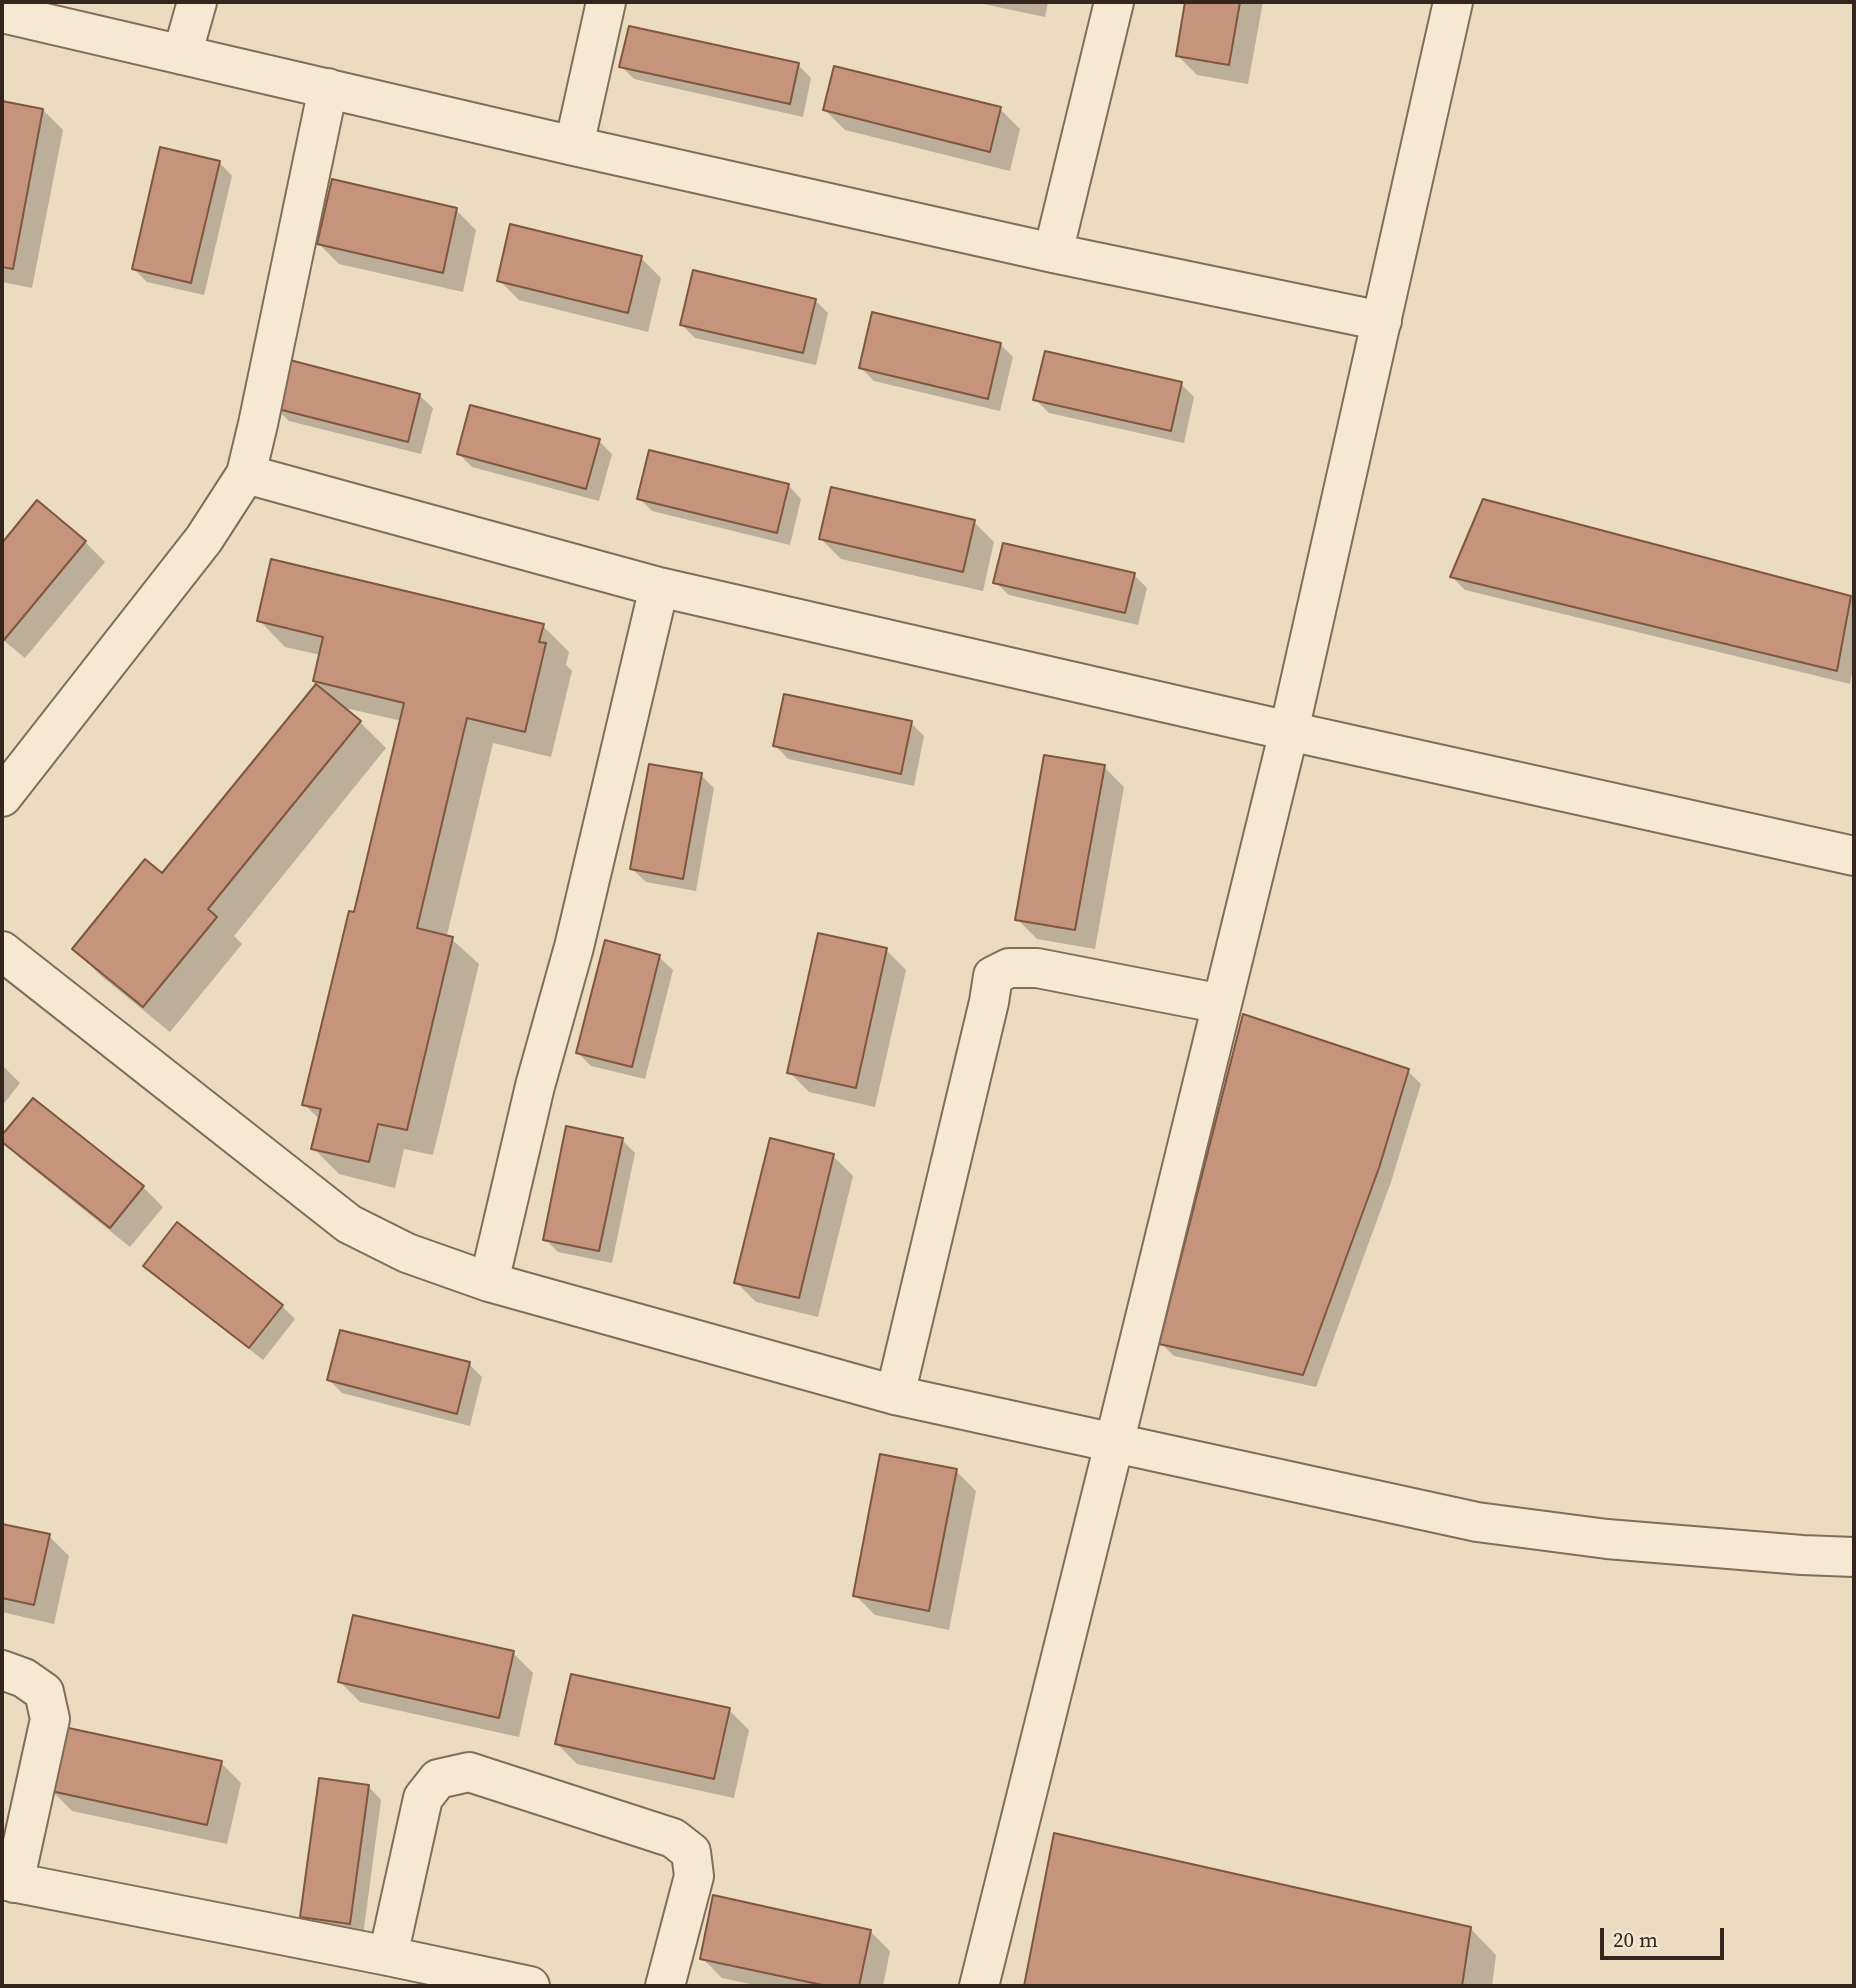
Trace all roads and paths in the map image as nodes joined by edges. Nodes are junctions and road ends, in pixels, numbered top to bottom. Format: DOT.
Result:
graph roads {
  1 [pos="197,2"];
  2 [pos="606,2"];
  3 [pos="1114,2"];
  4 [pos="1453,2"];
  5 [pos="2,13"];
  6 [pos="182,55"];
  7 [pos="328,89"];
  8 [pos="574,146"];
  9 [pos="1053,253"];
  10 [pos="1382,321"];
  11 [pos="246,474"];
  12 [pos="659,587"];
  13 [pos="1289,731"];
  14 [pos="2,797"];
  15 [pos="1854,856"];
  16 [pos="2,951"];
  17 [pos="1222,1004"];
  18 [pos="489,1282"];
  19 [pos="895,1395"];
  20 [pos="1114,1444"];
  21 [pos="1854,1557"];
  22 [pos="2,1670"];
  23 [pos="8,1882"];
  24 [pos="388,1956"];
  25 [pos="530,1986"];
  26 [pos="665,1986"];
  27 [pos="979,1986"];
  1 -- 6 [label="street"];
  2 -- 8 [label="street"];
  3 -- 9 [label="street"];
  4 -- 10 [label="street"];
  5 -- 6 [label="street"];
  6 -- 7 [label="street"];
  7 -- 8 [label="street"];
  7 -- 11 [label="street"];
  8 -- 9 [label="street"];
  9 -- 10 [label="street"];
  10 -- 13 [label="street"];
  11 -- 12 [label="street"];
  11 -- 14 [label="street"];
  12 -- 13 [label="street"];
  12 -- 18 [label="street"];
  13 -- 15 [label="street"];
  13 -- 17 [label="street"];
  16 -- 18 [label="street"];
  17 -- 19 [label="street"];
  17 -- 20 [label="street"];
  18 -- 19 [label="street"];
  19 -- 20 [label="street"];
  20 -- 21 [label="street"];
  20 -- 27 [label="street"];
  22 -- 23 [label="street"];
  23 -- 24 [label="street"];
  24 -- 25 [label="street"];
  24 -- 26 [label="street"];
}
